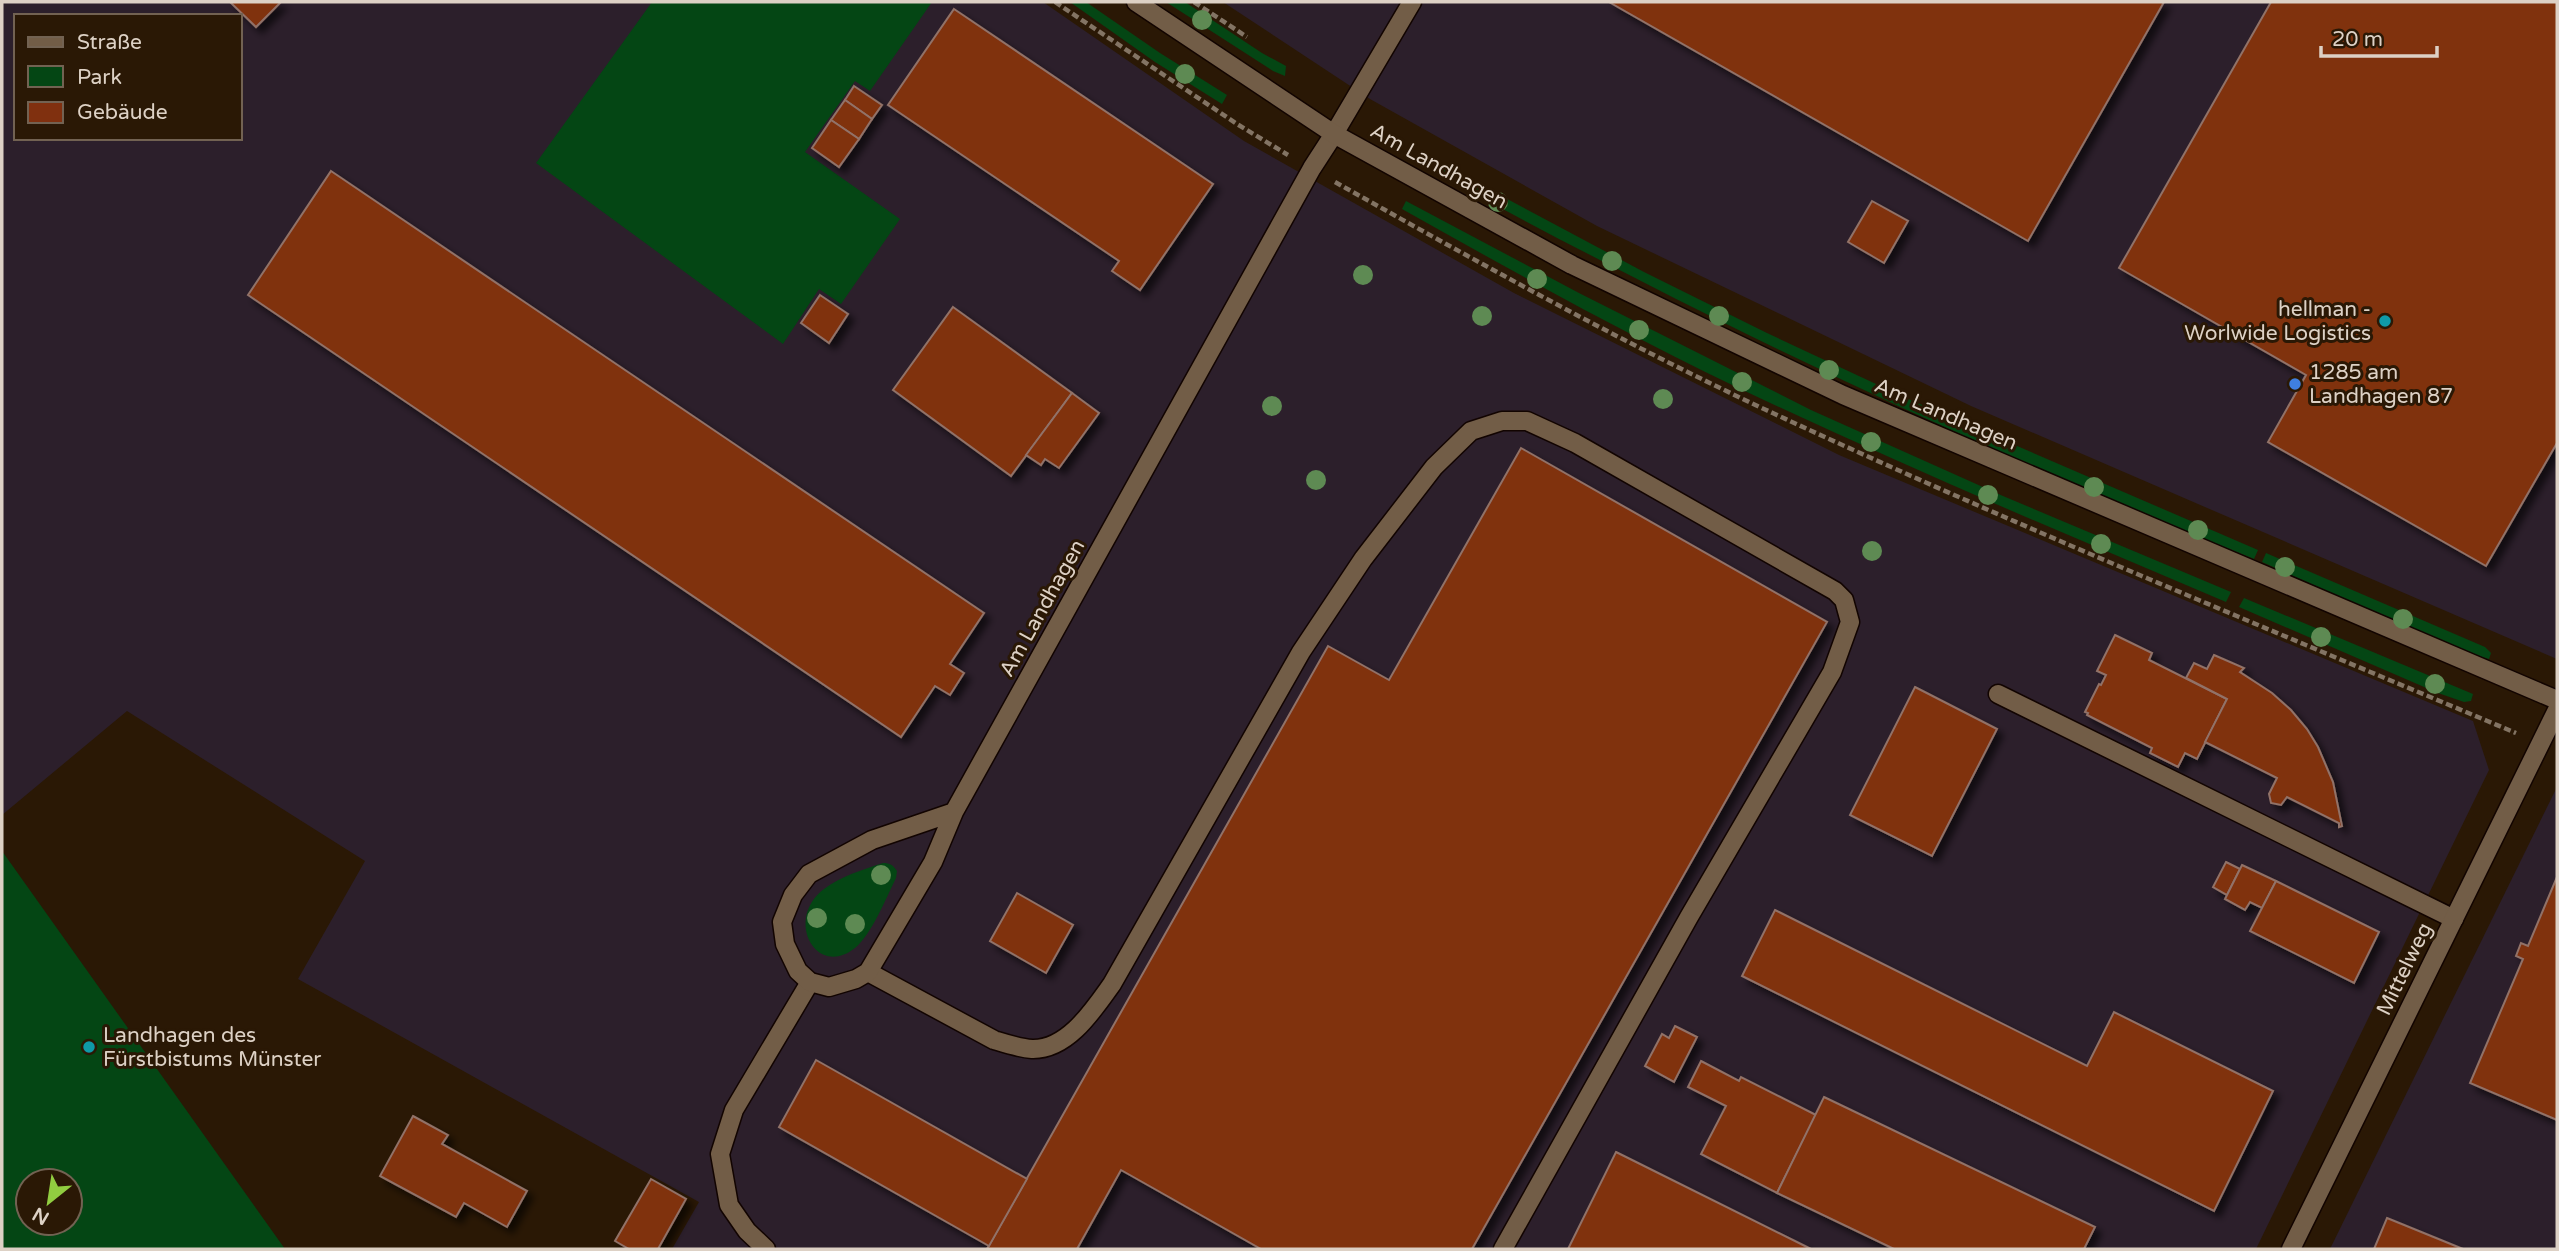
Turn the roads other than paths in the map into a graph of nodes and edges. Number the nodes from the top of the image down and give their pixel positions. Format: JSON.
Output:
{"nodes":[{"id":1,"x":1136,"y":2,"type":"edge"},
{"id":2,"x":1412,"y":2,"type":"edge"},
{"id":3,"x":1334,"y":134,"type":"junction"},
{"id":4,"x":1998,"y":694,"type":"dead end"},
{"id":5,"x":2557,"y":700,"type":"edge"},
{"id":6,"x":2557,"y":709,"type":"edge"},
{"id":7,"x":954,"y":812,"type":"junction"},
{"id":8,"x":2454,"y":919,"type":"junction"},
{"id":9,"x":868,"y":972,"type":"junction"},
{"id":10,"x":810,"y":982,"type":"junction"},
{"id":11,"x":766,"y":1249,"type":"edge"},
{"id":12,"x":1503,"y":1249,"type":"edge"},
{"id":13,"x":2291,"y":1249,"type":"edge"}],
"edges":[{"from":1,"to":3,"type":"street","name":"Am Landhagen"},
{"from":2,"to":3,"type":"street"},
{"from":3,"to":5,"type":"street","name":"Am Landhagen"},
{"from":3,"to":7,"type":"street","name":"Am Landhagen"},
{"from":4,"to":8,"type":"street"},
{"from":6,"to":8,"type":"street","name":"Mittelweg"},
{"from":7,"to":9,"type":"street","name":"Am Landhagen"},
{"from":7,"to":10,"type":"street"},
{"from":8,"to":13,"type":"street","name":"Mittelweg"},
{"from":9,"to":10,"type":"street"},
{"from":9,"to":12,"type":"street"},
{"from":10,"to":11,"type":"street"}]}
